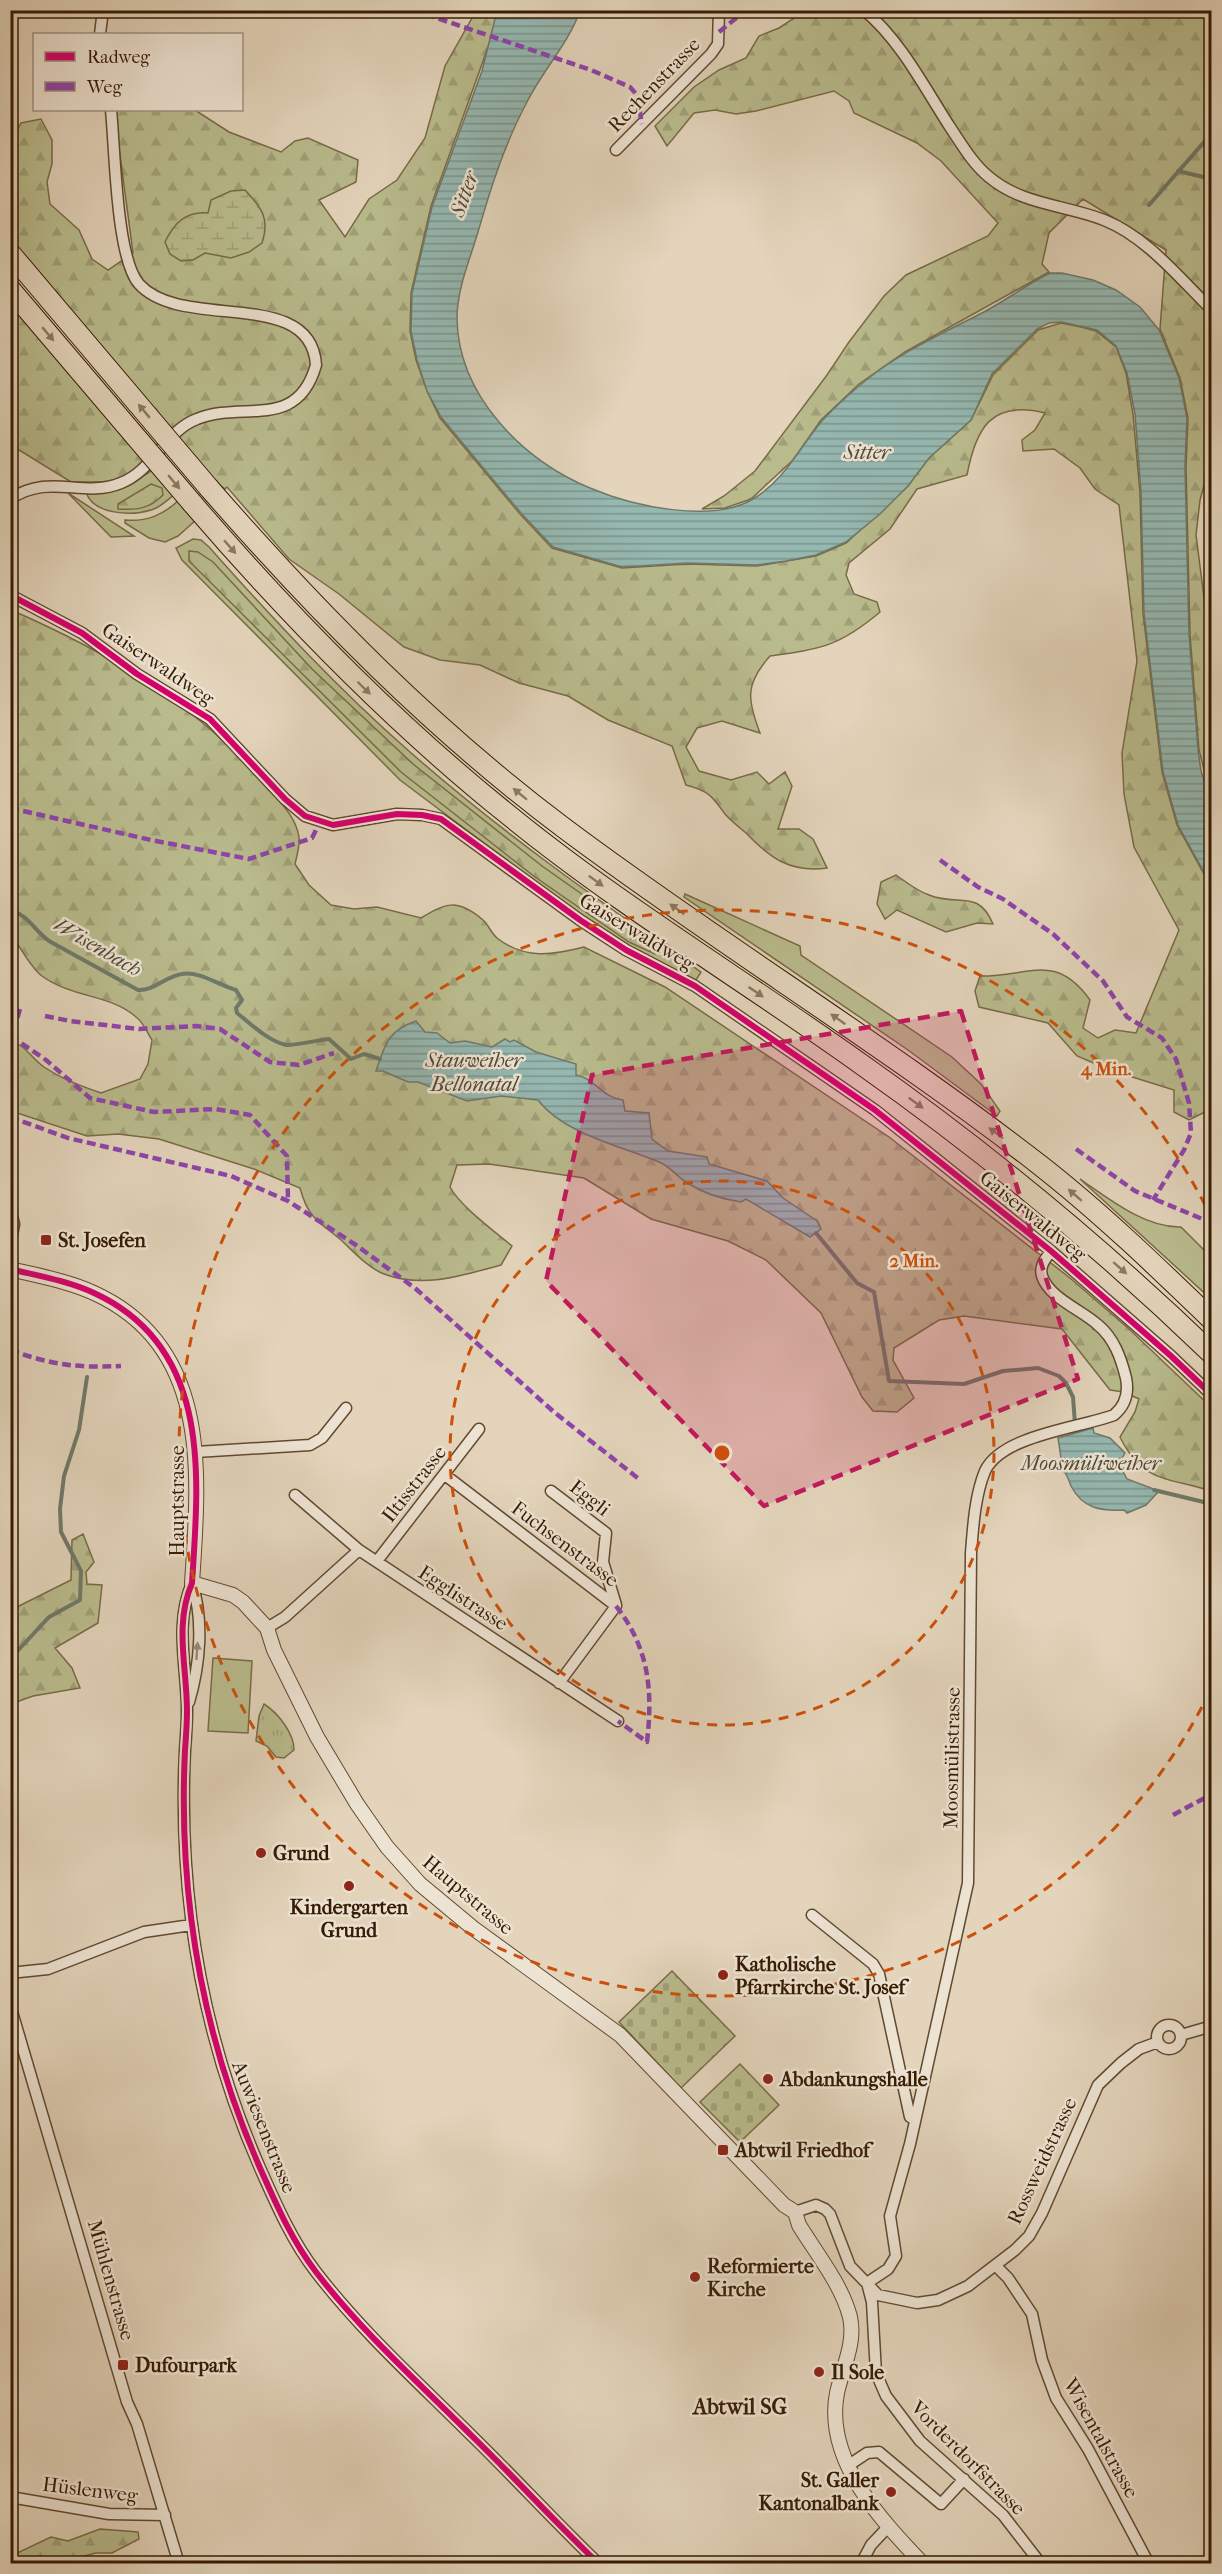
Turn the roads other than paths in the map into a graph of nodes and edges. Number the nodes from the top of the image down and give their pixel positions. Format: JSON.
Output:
{"nodes":[{"id":1,"x":103,"y":10,"type":"edge"},
{"id":2,"x":719,"y":10,"type":"edge"},
{"id":3,"x":864,"y":10,"type":"edge"},
{"id":4,"x":100,"y":33,"type":"edge"},
{"id":5,"x":111,"y":111,"type":"edge"},
{"id":6,"x":616,"y":150,"type":"dead end"},
{"id":7,"x":10,"y":253,"type":"edge"},
{"id":8,"x":10,"y":289,"type":"edge"},
{"id":9,"x":1212,"y":310,"type":"edge"},
{"id":10,"x":10,"y":499,"type":"edge"},
{"id":11,"x":10,"y":595,"type":"edge"},
{"id":12,"x":10,"y":1209,"type":"edge"},
{"id":13,"x":10,"y":1245,"type":"edge"},
{"id":14,"x":1051,"y":1251,"type":"junction"},
{"id":15,"x":10,"y":1269,"type":"edge"},
{"id":16,"x":1212,"y":1320,"type":"edge"},
{"id":17,"x":1212,"y":1354,"type":"edge"},
{"id":18,"x":1212,"y":1395,"type":"edge"},
{"id":19,"x":346,"y":1408,"type":"dead end"},
{"id":20,"x":479,"y":1429,"type":"dead end"},
{"id":21,"x":196,"y":1452,"type":"junction"},
{"id":22,"x":445,"y":1475,"type":"junction"},
{"id":23,"x":551,"y":1491,"type":"dead end"},
{"id":24,"x":295,"y":1495,"type":"dead end"},
{"id":25,"x":359,"y":1550,"type":"junction"},
{"id":26,"x":377,"y":1562,"type":"junction"},
{"id":27,"x":192,"y":1583,"type":"junction"},
{"id":28,"x":616,"y":1606,"type":"junction"},
{"id":29,"x":267,"y":1628,"type":"junction"},
{"id":30,"x":559,"y":1683,"type":"junction"},
{"id":31,"x":187,"y":1708,"type":"junction"},
{"id":32,"x":618,"y":1721,"type":"dead end"},
{"id":33,"x":812,"y":1915,"type":"dead end"},
{"id":34,"x":191,"y":1925,"type":"junction"},
{"id":35,"x":10,"y":1973,"type":"edge"},
{"id":36,"x":10,"y":2005,"type":"edge"},
{"id":37,"x":1212,"y":2026,"type":"edge"},
{"id":38,"x":1181,"y":2035,"type":"junction"},
{"id":39,"x":1158,"y":2042,"type":"junction"},
{"id":40,"x":915,"y":2119,"type":"junction"},
{"id":41,"x":795,"y":2212,"type":"junction"},
{"id":42,"x":996,"y":2266,"type":"junction"},
{"id":43,"x":867,"y":2283,"type":"junction"},
{"id":44,"x":849,"y":2465,"type":"junction"},
{"id":45,"x":964,"y":2479,"type":"junction"},
{"id":46,"x":10,"y":2498,"type":"edge"},
{"id":47,"x":165,"y":2515,"type":"junction"},
{"id":48,"x":888,"y":2527,"type":"junction"},
{"id":49,"x":863,"y":2560,"type":"dead end"},
{"id":50,"x":179,"y":2564,"type":"edge"},
{"id":51,"x":599,"y":2564,"type":"edge"},
{"id":52,"x":923,"y":2564,"type":"edge"},
{"id":53,"x":1041,"y":2564,"type":"edge"},
{"id":54,"x":1149,"y":2564,"type":"edge"}],
"edges":[{"from":1,"to":4,"type":"street"},
{"from":2,"to":6,"type":"street","name":"Rechenstrasse"},
{"from":3,"to":9,"type":"street"},
{"from":5,"to":10,"type":"street"},
{"from":16,"to":7,"type":"highway","one_way":true,"bridge":true},
{"from":8,"to":17,"type":"highway","one_way":true,"bridge":true},
{"from":11,"to":14,"type":"street","name":"Gaiserwaldweg"},
{"from":12,"to":13,"type":"street"},
{"from":14,"to":18,"type":"street","name":"Gaiserwaldweg"},
{"from":14,"to":40,"type":"street","name":"Moosmülistrasse"},
{"from":15,"to":21,"type":"street","name":"Hauptstrasse"},
{"from":19,"to":21,"type":"street"},
{"from":20,"to":22,"type":"street","name":"Iltisstrasse"},
{"from":21,"to":27,"type":"street","name":"Hauptstrasse"},
{"from":22,"to":26,"type":"street","name":"Iltisstrasse"},
{"from":22,"to":28,"type":"street","name":"Fuchsenstrasse"},
{"from":23,"to":28,"type":"street","name":"Eggli"},
{"from":24,"to":25,"type":"street","name":"Egglistrasse"},
{"from":25,"to":26,"type":"street","name":"Egglistrasse"},
{"from":25,"to":29,"type":"street"},
{"from":26,"to":30,"type":"street","name":"Egglistrasse"},
{"from":27,"to":29,"type":"street","name":"Hauptstrasse"},
{"from":27,"to":31,"type":"street","name":"Auwiesenstrasse"},
{"from":31,"to":27,"type":"street","name":"Auwiesenstrasse","one_way":true},
{"from":28,"to":30,"type":"street","name":"Fuchsenstrasse"},
{"from":29,"to":41,"type":"street","name":"Hauptstrasse"},
{"from":30,"to":32,"type":"street","name":"Egglistrasse"},
{"from":31,"to":34,"type":"street","name":"Auwiesenstrasse"},
{"from":33,"to":40,"type":"street"},
{"from":34,"to":35,"type":"street"},
{"from":34,"to":51,"type":"street","name":"Auwiesenstrasse"},
{"from":36,"to":47,"type":"street","name":"Mühlenstrasse"},
{"from":37,"to":38,"type":"street"},
{"from":38,"to":39,"type":"street"},
{"from":38,"to":39,"type":"street"},
{"from":39,"to":42,"type":"street","name":"Rossweidstrasse"},
{"from":40,"to":43,"type":"street","name":"Moosmülistrasse"},
{"from":41,"to":43,"type":"street","name":"Rossweidstrasse"},
{"from":41,"to":44,"type":"street","name":"Hauptstrasse"},
{"from":42,"to":43,"type":"street","name":"Rossweidstrasse"},
{"from":42,"to":54,"type":"street","name":"Wisentalstrasse"},
{"from":43,"to":45,"type":"street","name":"Vorderdorfstrasse"},
{"from":44,"to":45,"type":"street"},
{"from":44,"to":48,"type":"street","name":"Hauptstrasse"},
{"from":45,"to":53,"type":"street","name":"Vorderdorfstrasse"},
{"from":46,"to":47,"type":"street","name":"Hüslenweg"},
{"from":47,"to":50,"type":"street","name":"Mühlenstrasse"},
{"from":48,"to":49,"type":"street"},
{"from":48,"to":52,"type":"street","name":"Hauptstrasse"}]}
